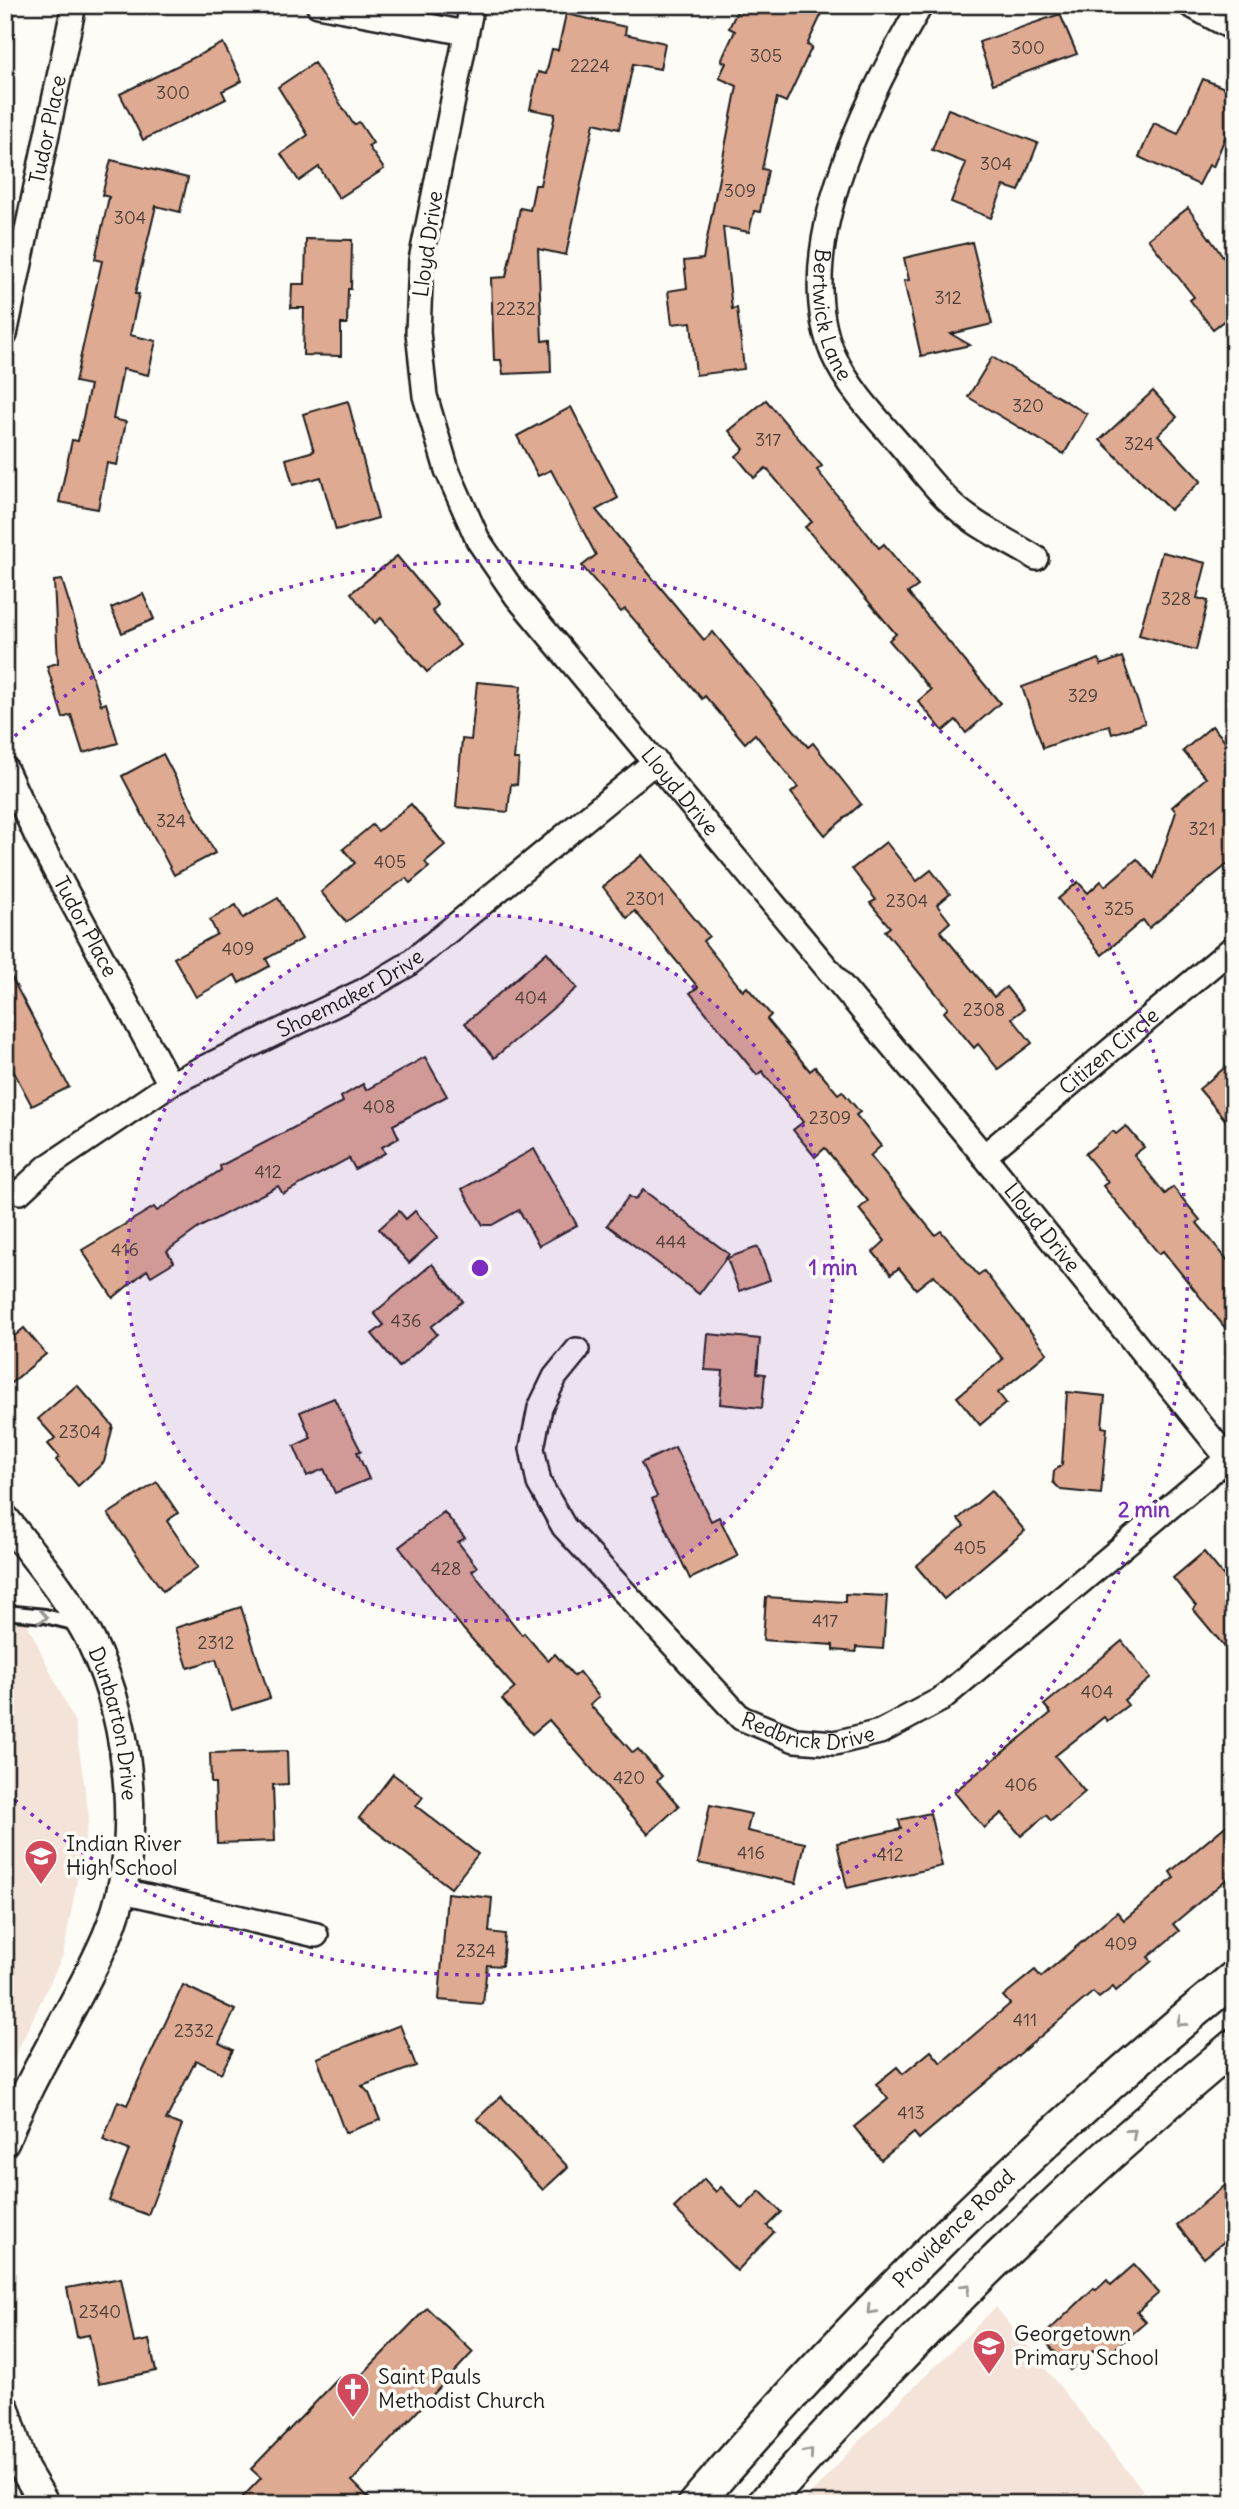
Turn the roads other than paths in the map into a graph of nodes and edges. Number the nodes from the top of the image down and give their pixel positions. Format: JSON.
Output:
{"nodes":[{"id":1,"x":74,"y":5,"type":"edge"},
{"id":2,"x":318,"y":5,"type":"edge"},
{"id":3,"x":472,"y":5,"type":"edge"},
{"id":4,"x":921,"y":5,"type":"edge"},
{"id":5,"x":1190,"y":5,"type":"edge"},
{"id":6,"x":1234,"y":29,"type":"edge"},
{"id":7,"x":466,"y":33,"type":"junction"},
{"id":8,"x":5,"y":335,"type":"edge"},
{"id":9,"x":1036,"y":558,"type":"dead end"},
{"id":10,"x":656,"y":761,"type":"junction"},
{"id":11,"x":5,"y":768,"type":"edge"},
{"id":12,"x":1234,"y":947,"type":"edge"},
{"id":13,"x":170,"y":1084,"type":"junction"},
{"id":14,"x":984,"y":1156,"type":"junction"},
{"id":15,"x":20,"y":1192,"type":"dead end"},
{"id":16,"x":577,"y":1350,"type":"dead end"},
{"id":17,"x":1232,"y":1459,"type":"edge"},
{"id":18,"x":5,"y":1519,"type":"edge"},
{"id":19,"x":5,"y":1612,"type":"edge"},
{"id":20,"x":81,"y":1625,"type":"junction"},
{"id":21,"x":123,"y":1891,"type":"junction"},
{"id":22,"x":316,"y":1935,"type":"dead end"},
{"id":23,"x":1234,"y":1978,"type":"edge"},
{"id":24,"x":1234,"y":2046,"type":"edge"},
{"id":25,"x":5,"y":2141,"type":"edge"},
{"id":26,"x":5,"y":2409,"type":"edge"},
{"id":27,"x":46,"y":2504,"type":"edge"},
{"id":28,"x":695,"y":2504,"type":"edge"},
{"id":29,"x":764,"y":2504,"type":"edge"}],
"edges":[{"from":1,"to":8,"type":"street","name":"Tudor Place"},
{"from":2,"to":7,"type":"street"},
{"from":3,"to":7,"type":"street","name":"Lloyd Drive"},
{"from":4,"to":9,"type":"street","name":"Bertwick Lane"},
{"from":5,"to":6,"type":"street"},
{"from":7,"to":10,"type":"street","name":"Lloyd Drive"},
{"from":10,"to":13,"type":"street","name":"Shoemaker Drive"},
{"from":10,"to":14,"type":"street","name":"Lloyd Drive"},
{"from":11,"to":13,"type":"street","name":"Tudor Place"},
{"from":12,"to":14,"type":"street","name":"Citizen Circle"},
{"from":13,"to":15,"type":"street","name":"Shoemaker Drive"},
{"from":14,"to":17,"type":"street","name":"Lloyd Drive"},
{"from":16,"to":17,"type":"street","name":"Redbrick Drive"},
{"from":18,"to":20,"type":"street","name":"Dunbarton Drive"},
{"from":19,"to":20,"type":"lane","one_way":true},
{"from":20,"to":21,"type":"street","name":"Dunbarton Drive"},
{"from":21,"to":22,"type":"street"},
{"from":21,"to":25,"type":"street","name":"Dunbarton Drive"},
{"from":23,"to":28,"type":"main road","name":"Providence Road","one_way":true},
{"from":29,"to":24,"type":"main road","one_way":true},
{"from":26,"to":27,"type":"street"}]}
